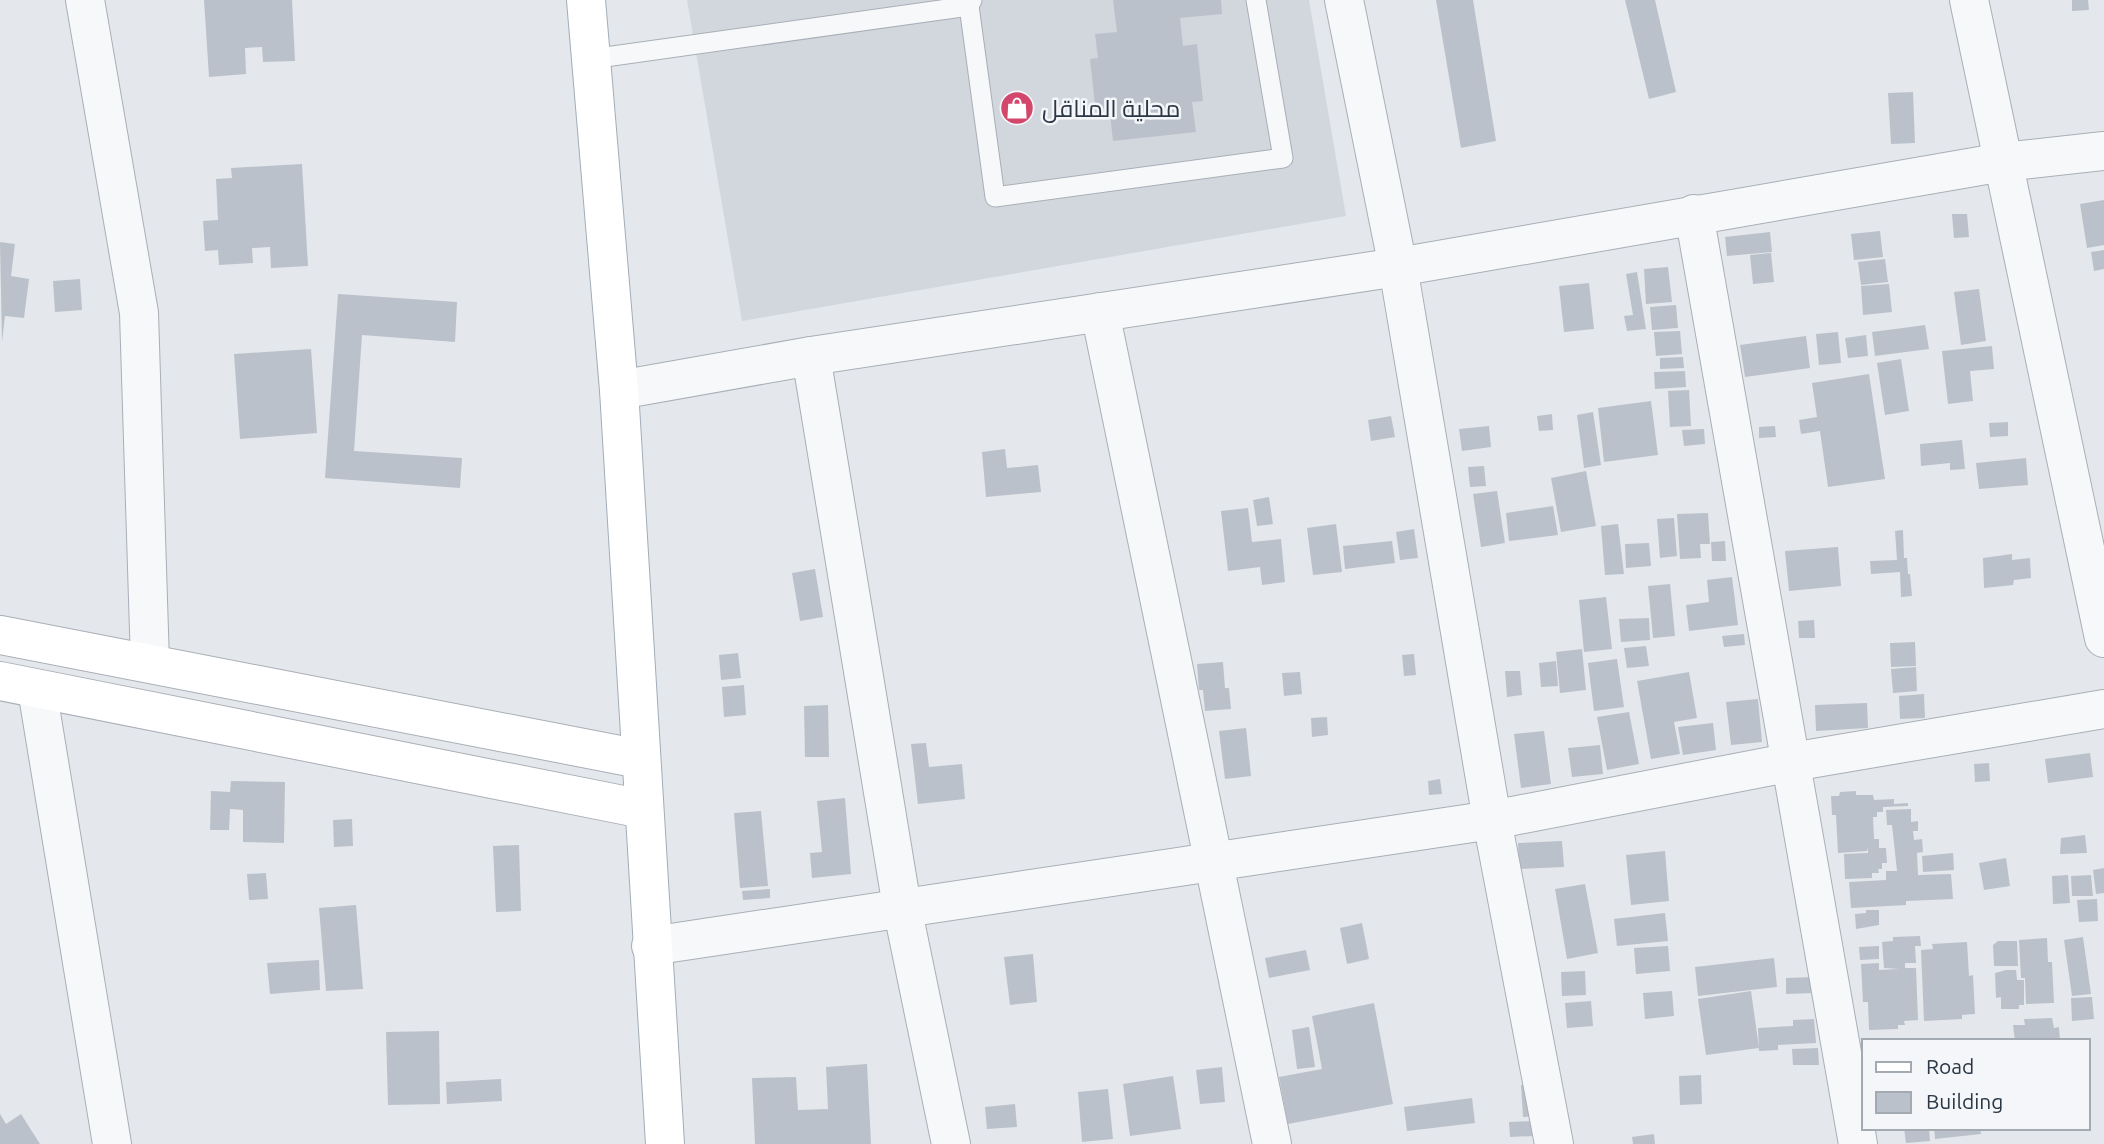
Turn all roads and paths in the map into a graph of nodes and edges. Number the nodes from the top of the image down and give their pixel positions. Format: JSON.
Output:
{"nodes":[{"id":1,"x":85,"y":0,"type":"edge"},
{"id":2,"x":586,"y":0,"type":"edge"},
{"id":3,"x":1256,"y":0,"type":"edge"},
{"id":4,"x":1344,"y":0,"type":"edge"},
{"id":5,"x":1969,"y":0,"type":"edge"},
{"id":6,"x":970,"y":3,"type":"edge"},
{"id":7,"x":591,"y":59,"type":"junction"},
{"id":8,"x":2104,"y":151,"type":"edge"},
{"id":9,"x":2003,"y":162,"type":"junction"},
{"id":10,"x":1694,"y":214,"type":"junction"},
{"id":11,"x":1398,"y":267,"type":"junction"},
{"id":12,"x":1100,"y":312,"type":"junction"},
{"id":13,"x":811,"y":356,"type":"junction"},
{"id":14,"x":619,"y":390,"type":"junction"},
{"id":15,"x":2093,"y":535,"type":"edge"},
{"id":16,"x":0,"y":635,"type":"edge"},
{"id":17,"x":2104,"y":638,"type":"edge"},
{"id":18,"x":150,"y":663,"type":"junction"},
{"id":19,"x":0,"y":681,"type":"edge"},
{"id":20,"x":37,"y":689,"type":"junction"},
{"id":21,"x":2104,"y":709,"type":"edge"},
{"id":22,"x":640,"y":759,"type":"junction"},
{"id":23,"x":1792,"y":762,"type":"junction"},
{"id":24,"x":643,"y":809,"type":"junction"},
{"id":25,"x":1492,"y":820,"type":"junction"},
{"id":26,"x":1213,"y":862,"type":"junction"},
{"id":27,"x":902,"y":907,"type":"junction"},
{"id":28,"x":651,"y":946,"type":"junction"},
{"id":29,"x":112,"y":1144,"type":"edge"},
{"id":30,"x":665,"y":1144,"type":"edge"},
{"id":31,"x":951,"y":1144,"type":"edge"},
{"id":32,"x":1272,"y":1144,"type":"edge"},
{"id":33,"x":1554,"y":1144,"type":"edge"},
{"id":34,"x":1858,"y":1144,"type":"edge"}],
"edges":[{"from":1,"to":18,"type":"street"},
{"from":2,"to":7,"type":"street"},
{"from":3,"to":6,"type":"lane"},
{"from":4,"to":11,"type":"street"},
{"from":5,"to":9,"type":"street"},
{"from":6,"to":7,"type":"lane"},
{"from":7,"to":14,"type":"street"},
{"from":8,"to":9,"type":"street"},
{"from":9,"to":10,"type":"street"},
{"from":9,"to":15,"type":"street"},
{"from":10,"to":11,"type":"street"},
{"from":10,"to":23,"type":"street"},
{"from":11,"to":12,"type":"street"},
{"from":11,"to":25,"type":"street"},
{"from":12,"to":13,"type":"street"},
{"from":12,"to":26,"type":"street"},
{"from":13,"to":14,"type":"street"},
{"from":13,"to":27,"type":"street"},
{"from":14,"to":22,"type":"street"},
{"from":15,"to":17,"type":"street"},
{"from":16,"to":18,"type":"street"},
{"from":18,"to":22,"type":"street"},
{"from":19,"to":20,"type":"street"},
{"from":20,"to":24,"type":"street"},
{"from":20,"to":29,"type":"street"},
{"from":21,"to":23,"type":"street"},
{"from":22,"to":24,"type":"street"},
{"from":23,"to":25,"type":"street"},
{"from":23,"to":34,"type":"street"},
{"from":24,"to":28,"type":"street"},
{"from":25,"to":26,"type":"street"},
{"from":25,"to":33,"type":"street"},
{"from":26,"to":27,"type":"street"},
{"from":26,"to":32,"type":"street"},
{"from":27,"to":28,"type":"street"},
{"from":27,"to":31,"type":"street"},
{"from":28,"to":30,"type":"street"}]}
